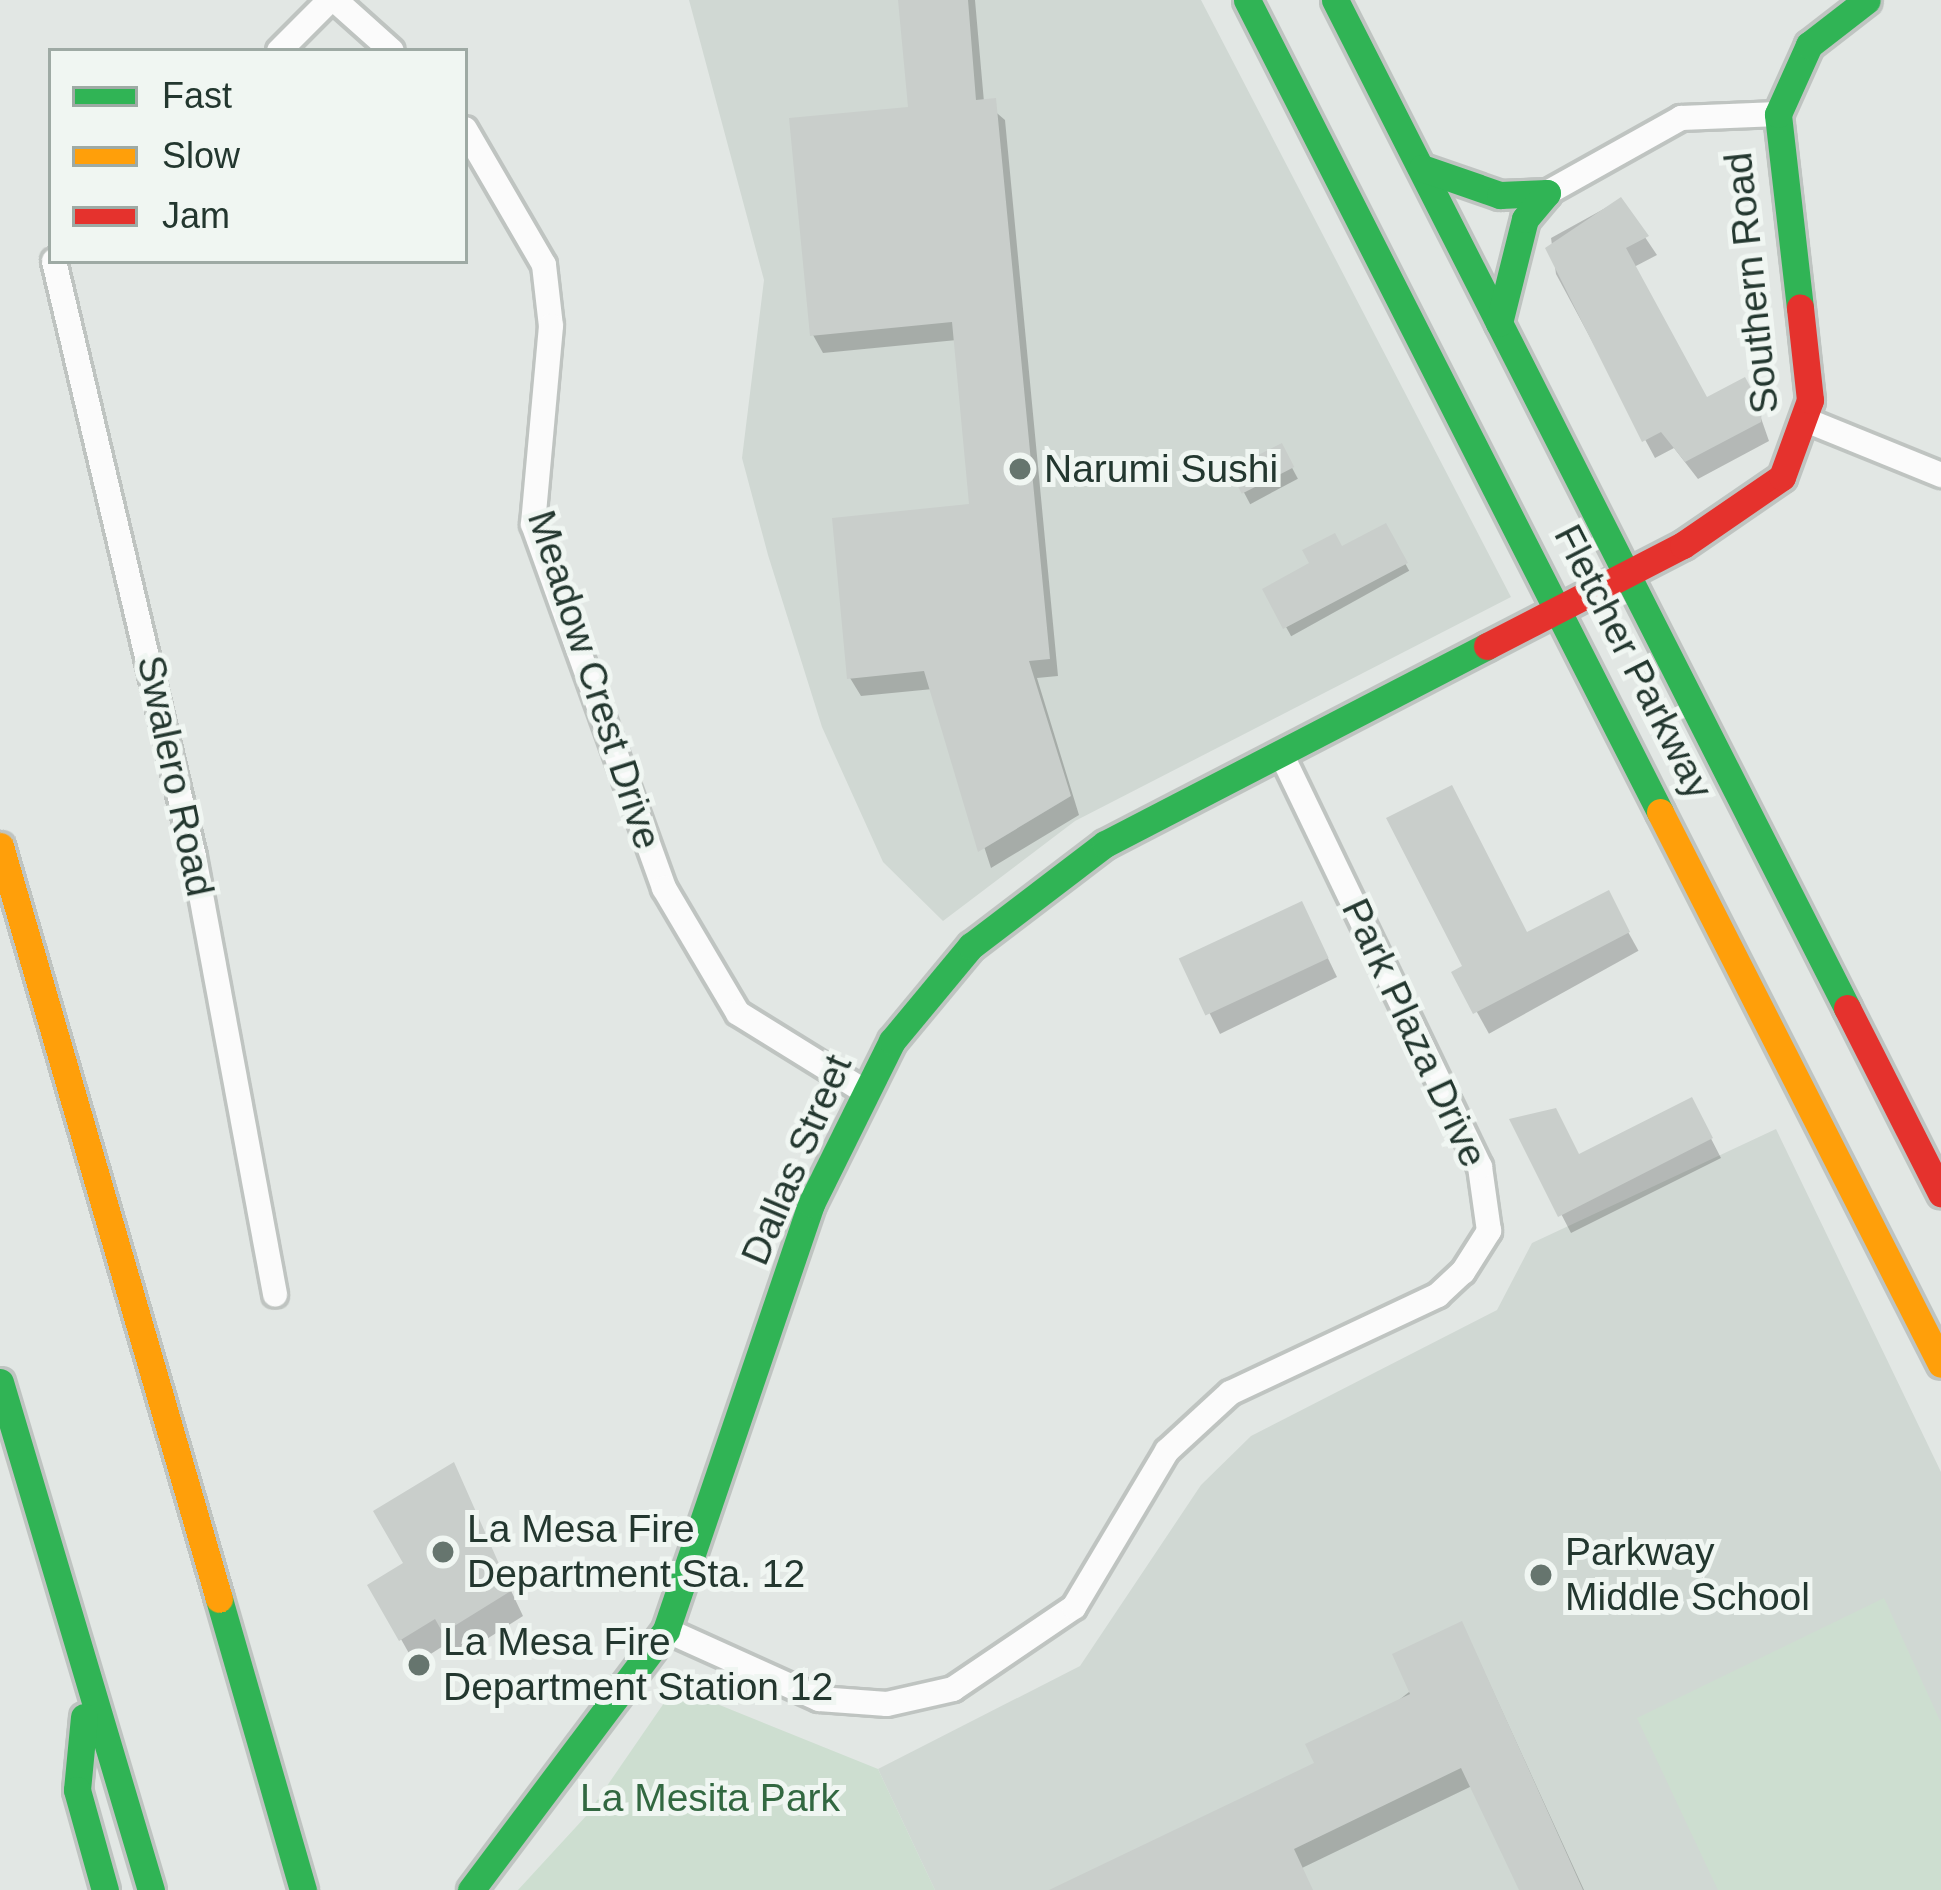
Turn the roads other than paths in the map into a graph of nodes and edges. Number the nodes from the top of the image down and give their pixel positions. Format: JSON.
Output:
{"nodes":[{"id":1,"x":333,"y":0,"type":"edge"},
{"id":2,"x":1246,"y":0,"type":"edge"},
{"id":3,"x":1335,"y":0,"type":"edge"},
{"id":4,"x":1868,"y":0,"type":"edge"},
{"id":5,"x":282,"y":48,"type":"edge"},
{"id":6,"x":389,"y":48,"type":"edge"},
{"id":7,"x":1778,"y":114,"type":"junction"},
{"id":8,"x":468,"y":134,"type":"edge"},
{"id":9,"x":1422,"y":168,"type":"junction"},
{"id":10,"x":1547,"y":193,"type":"junction"},
{"id":11,"x":55,"y":264,"type":"edge"},
{"id":12,"x":1499,"y":322,"type":"junction"},
{"id":13,"x":1808,"y":421,"type":"junction"},
{"id":14,"x":1941,"y":475,"type":"edge"},
{"id":15,"x":1625,"y":576,"type":"junction"},
{"id":16,"x":1563,"y":608,"type":"junction"},
{"id":17,"x":1280,"y":754,"type":"junction"},
{"id":18,"x":0,"y":846,"type":"edge"},
{"id":19,"x":864,"y":1091,"type":"junction"},
{"id":20,"x":1941,"y":1193,"type":"edge"},
{"id":21,"x":275,"y":1295,"type":"dead end"},
{"id":22,"x":1941,"y":1364,"type":"edge"},
{"id":23,"x":0,"y":1382,"type":"edge"},
{"id":24,"x":666,"y":1630,"type":"junction"},
{"id":25,"x":86,"y":1696,"type":"junction"},
{"id":26,"x":105,"y":1890,"type":"edge"},
{"id":27,"x":151,"y":1890,"type":"edge"},
{"id":28,"x":303,"y":1890,"type":"edge"},
{"id":29,"x":471,"y":1890,"type":"edge"}],
"edges":[{"from":1,"to":5,"type":"street"},
{"from":1,"to":6,"type":"street"},
{"from":2,"to":16,"type":"main road","name":"Fletcher Parkway"},
{"from":3,"to":9,"type":"main road","name":"Fletcher Parkway"},
{"from":4,"to":7,"type":"main road","name":"Southern Road"},
{"from":7,"to":10,"type":"street"},
{"from":7,"to":13,"type":"main road","name":"Southern Road"},
{"from":8,"to":19,"type":"street","name":"Meadow Crest Drive"},
{"from":9,"to":10,"type":"main road"},
{"from":9,"to":12,"type":"main road","name":"Fletcher Parkway"},
{"from":10,"to":12,"type":"main road"},
{"from":11,"to":21,"type":"street","name":"Swalero Road"},
{"from":12,"to":15,"type":"main road","name":"Fletcher Parkway"},
{"from":13,"to":14,"type":"street"},
{"from":13,"to":15,"type":"main road","name":"Southern Road"},
{"from":15,"to":16,"type":"main road","name":"Southern Road"},
{"from":15,"to":20,"type":"main road","name":"Fletcher Parkway"},
{"from":16,"to":17,"type":"main road","name":"Dallas Street"},
{"from":16,"to":22,"type":"main road","name":"Fletcher Parkway"},
{"from":17,"to":19,"type":"main road","name":"Dallas Street"},
{"from":17,"to":24,"type":"street","name":"Park Plaza Drive"},
{"from":18,"to":28,"type":"main road"},
{"from":19,"to":24,"type":"main road","name":"Dallas Street"},
{"from":23,"to":25,"type":"main road"},
{"from":24,"to":29,"type":"main road","name":"Dallas Street"},
{"from":25,"to":26,"type":"main road"},
{"from":25,"to":27,"type":"main road"}]}
